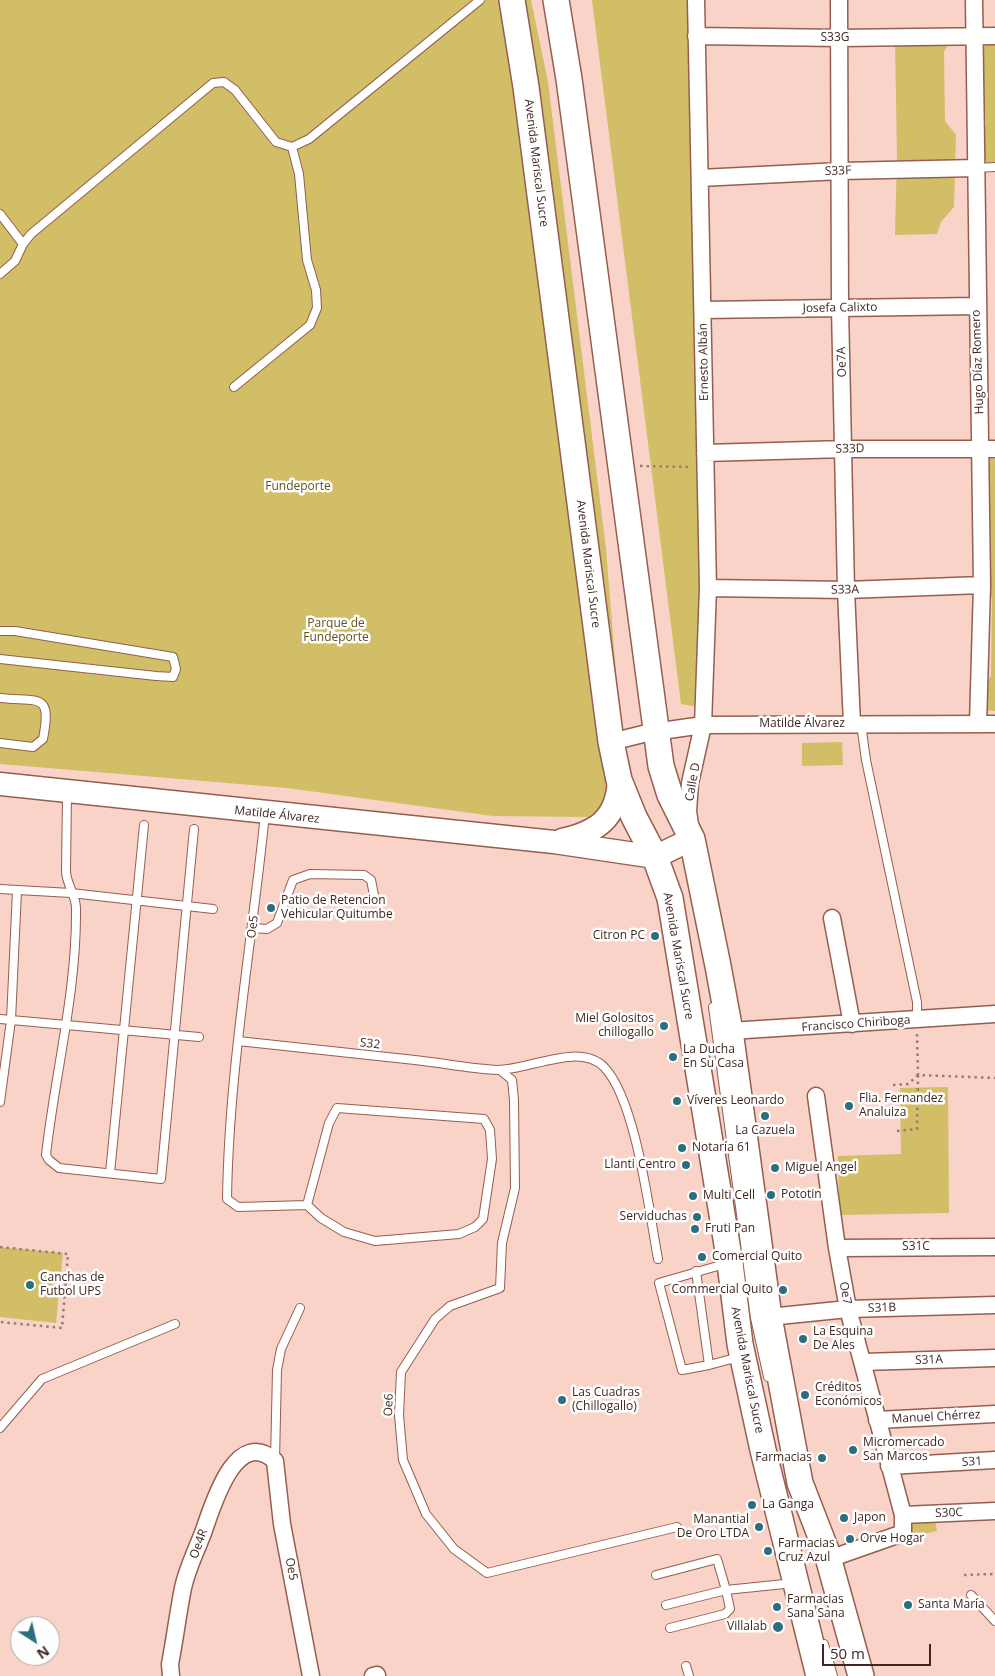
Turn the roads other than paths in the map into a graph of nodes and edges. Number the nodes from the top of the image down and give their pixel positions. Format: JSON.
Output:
{"nodes":[{"id":1,"x":480,"y":0,"type":"edge"},
{"id":2,"x":512,"y":0,"type":"edge"},
{"id":3,"x":556,"y":0,"type":"edge"},
{"id":4,"x":696,"y":0,"type":"edge"},
{"id":5,"x":839,"y":0,"type":"edge"},
{"id":6,"x":974,"y":0,"type":"edge"},
{"id":7,"x":696,"y":36,"type":"junction"},
{"id":8,"x":974,"y":36,"type":"junction"},
{"id":9,"x":995,"y":36,"type":"edge"},
{"id":10,"x":840,"y":38,"type":"junction"},
{"id":11,"x":292,"y":147,"type":"junction"},
{"id":12,"x":995,"y":167,"type":"edge"},
{"id":13,"x":976,"y":168,"type":"junction"},
{"id":14,"x":842,"y":171,"type":"junction"},
{"id":15,"x":700,"y":178,"type":"junction"},
{"id":16,"x":0,"y":214,"type":"edge"},
{"id":17,"x":22,"y":244,"type":"junction"},
{"id":18,"x":0,"y":274,"type":"edge"},
{"id":19,"x":977,"y":306,"type":"junction"},
{"id":20,"x":840,"y":307,"type":"junction"},
{"id":21,"x":703,"y":310,"type":"junction"},
{"id":22,"x":234,"y":387,"type":"dead end"},
{"id":23,"x":845,"y":449,"type":"junction"},
{"id":24,"x":988,"y":449,"type":"edge"},
{"id":25,"x":706,"y":460,"type":"junction"},
{"id":26,"x":982,"y":585,"type":"junction"},
{"id":27,"x":708,"y":588,"type":"junction"},
{"id":28,"x":846,"y":590,"type":"junction"},
{"id":29,"x":601,"y":592,"type":"dead end"},
{"id":30,"x":0,"y":631,"type":"edge"},
{"id":31,"x":0,"y":659,"type":"edge"},
{"id":32,"x":0,"y":698,"type":"edge"},
{"id":33,"x":703,"y":724,"type":"junction"},
{"id":34,"x":857,"y":724,"type":"junction"},
{"id":35,"x":978,"y":724,"type":"junction"},
{"id":36,"x":995,"y":724,"type":"edge"},
{"id":37,"x":649,"y":733,"type":"junction"},
{"id":38,"x":615,"y":741,"type":"junction"},
{"id":39,"x":0,"y":743,"type":"edge"},
{"id":40,"x":622,"y":773,"type":"junction"},
{"id":41,"x":0,"y":784,"type":"edge"},
{"id":42,"x":67,"y":792,"type":"junction"},
{"id":43,"x":266,"y":814,"type":"junction"},
{"id":44,"x":144,"y":825,"type":"dead end"},
{"id":45,"x":194,"y":829,"type":"dead end"},
{"id":46,"x":554,"y":842,"type":"junction"},
{"id":47,"x":673,"y":848,"type":"junction"},
{"id":48,"x":691,"y":880,"type":"dead end"},
{"id":49,"x":0,"y":889,"type":"edge"},
{"id":50,"x":17,"y":891,"type":"junction"},
{"id":51,"x":71,"y":894,"type":"junction"},
{"id":52,"x":374,"y":894,"type":"dead end"},
{"id":53,"x":138,"y":901,"type":"junction"},
{"id":54,"x":187,"y":907,"type":"junction"},
{"id":55,"x":213,"y":909,"type":"dead end"},
{"id":56,"x":832,"y":918,"type":"dead end"},
{"id":57,"x":253,"y":928,"type":"junction"},
{"id":58,"x":707,"y":956,"type":"dead end"},
{"id":59,"x":712,"y":995,"type":"dead end"},
{"id":60,"x":697,"y":1008,"type":"dead end"},
{"id":61,"x":995,"y":1014,"type":"edge"},
{"id":62,"x":0,"y":1019,"type":"edge"},
{"id":63,"x":11,"y":1020,"type":"junction"},
{"id":64,"x":917,"y":1020,"type":"junction"},
{"id":65,"x":852,"y":1024,"type":"junction"},
{"id":66,"x":67,"y":1026,"type":"junction"},
{"id":67,"x":124,"y":1031,"type":"junction"},
{"id":68,"x":723,"y":1032,"type":"junction"},
{"id":69,"x":174,"y":1035,"type":"junction"},
{"id":70,"x":199,"y":1037,"type":"dead end"},
{"id":71,"x":238,"y":1040,"type":"junction"},
{"id":72,"x":500,"y":1070,"type":"junction"},
{"id":73,"x":816,"y":1096,"type":"dead end"},
{"id":74,"x":0,"y":1102,"type":"edge"},
{"id":75,"x":110,"y":1173,"type":"junction"},
{"id":76,"x":307,"y":1205,"type":"junction"},
{"id":77,"x":995,"y":1247,"type":"edge"},
{"id":78,"x":837,"y":1248,"type":"junction"},
{"id":79,"x":658,"y":1259,"type":"dead end"},
{"id":80,"x":730,"y":1263,"type":"junction"},
{"id":81,"x":696,"y":1271,"type":"junction"},
{"id":82,"x":995,"y":1305,"type":"edge"},
{"id":83,"x":300,"y":1308,"type":"dead end"},
{"id":84,"x":848,"y":1309,"type":"junction"},
{"id":85,"x":768,"y":1317,"type":"junction"},
{"id":86,"x":175,"y":1324,"type":"dead end"},
{"id":87,"x":745,"y":1344,"type":"junction"},
{"id":88,"x":995,"y":1358,"type":"edge"},
{"id":89,"x":863,"y":1362,"type":"junction"},
{"id":90,"x":709,"y":1365,"type":"junction"},
{"id":91,"x":769,"y":1383,"type":"dead end"},
{"id":92,"x":995,"y":1414,"type":"edge"},
{"id":93,"x":877,"y":1420,"type":"junction"},
{"id":94,"x":0,"y":1428,"type":"edge"},
{"id":95,"x":787,"y":1456,"type":"dead end"},
{"id":96,"x":995,"y":1460,"type":"edge"},
{"id":97,"x":275,"y":1461,"type":"junction"},
{"id":98,"x":889,"y":1466,"type":"junction"},
{"id":99,"x":801,"y":1486,"type":"junction"},
{"id":100,"x":995,"y":1511,"type":"edge"},
{"id":101,"x":903,"y":1515,"type":"junction"},
{"id":102,"x":676,"y":1527,"type":"dead end"},
{"id":103,"x":829,"y":1559,"type":"junction"},
{"id":104,"x":656,"y":1575,"type":"dead end"},
{"id":105,"x":799,"y":1579,"type":"junction"},
{"id":106,"x":726,"y":1590,"type":"junction"},
{"id":107,"x":971,"y":1595,"type":"dead end"},
{"id":108,"x":666,"y":1605,"type":"dead end"},
{"id":109,"x":995,"y":1621,"type":"edge"},
{"id":110,"x":670,"y":1628,"type":"dead end"},
{"id":111,"x":822,"y":1639,"type":"dead end"},
{"id":112,"x":686,"y":1666,"type":"dead end"},
{"id":113,"x":171,"y":1676,"type":"edge"},
{"id":114,"x":310,"y":1676,"type":"edge"},
{"id":115,"x":689,"y":1676,"type":"edge"},
{"id":116,"x":819,"y":1676,"type":"edge"},
{"id":117,"x":824,"y":1676,"type":"edge"},
{"id":118,"x":833,"y":1676,"type":"edge"},
{"id":119,"x":850,"y":1676,"type":"edge"},
{"id":120,"x":861,"y":1676,"type":"edge"}],
"edges":[{"from":1,"to":11,"type":"lane"},
{"from":2,"to":38,"type":"main road","name":"Avenida Mariscal Sucre"},
{"from":3,"to":37,"type":"main road","name":"Avenida Mariscal Sucre"},
{"from":4,"to":7,"type":"street","name":"Ernesto Albán"},
{"from":5,"to":10,"type":"street","name":"Oe7A"},
{"from":6,"to":8,"type":"street","name":"Hugo Díaz Romero"},
{"from":7,"to":10,"type":"street","name":"S33G"},
{"from":7,"to":15,"type":"street","name":"Ernesto Albán"},
{"from":8,"to":9,"type":"street","name":"S33G"},
{"from":8,"to":10,"type":"street","name":"S33G"},
{"from":8,"to":13,"type":"street","name":"Hugo Díaz Romero"},
{"from":10,"to":14,"type":"street","name":"Oe7A"},
{"from":11,"to":17,"type":"lane"},
{"from":11,"to":22,"type":"lane"},
{"from":12,"to":13,"type":"lane"},
{"from":13,"to":14,"type":"street","name":"S33F"},
{"from":13,"to":19,"type":"street","name":"Hugo Díaz Romero"},
{"from":14,"to":15,"type":"street","name":"S33F"},
{"from":14,"to":20,"type":"street","name":"Oe7A"},
{"from":15,"to":21,"type":"street","name":"Ernesto Albán"},
{"from":16,"to":17,"type":"lane"},
{"from":17,"to":18,"type":"lane"},
{"from":19,"to":20,"type":"street","name":"Josefa Calixto"},
{"from":19,"to":24,"type":"street","name":"Hugo Díaz Romero"},
{"from":20,"to":21,"type":"street","name":"Josefa Calixto"},
{"from":20,"to":23,"type":"street","name":"Oe7A"},
{"from":21,"to":25,"type":"street","name":"Ernesto Albán"},
{"from":23,"to":24,"type":"street","name":"S33D"},
{"from":23,"to":25,"type":"street","name":"S33D"},
{"from":23,"to":28,"type":"street","name":"Oe7A"},
{"from":24,"to":26,"type":"street","name":"Hugo Díaz Romero"},
{"from":25,"to":27,"type":"street","name":"Ernesto Albán"},
{"from":26,"to":28,"type":"street","name":"S33A"},
{"from":26,"to":35,"type":"street","name":"Hugo Díaz Romero"},
{"from":27,"to":28,"type":"street","name":"S33A"},
{"from":27,"to":33,"type":"street","name":"Ernesto Albán"},
{"from":28,"to":34,"type":"street","name":"Oe7A"},
{"from":29,"to":38,"type":"lane"},
{"from":30,"to":31,"type":"lane"},
{"from":32,"to":39,"type":"lane"},
{"from":33,"to":34,"type":"street","name":"Matilde Álvarez"},
{"from":33,"to":37,"type":"street","name":"Matilde Álvarez"},
{"from":33,"to":47,"type":"street","name":"Calle D"},
{"from":34,"to":35,"type":"street","name":"Matilde Álvarez"},
{"from":34,"to":64,"type":"lane"},
{"from":35,"to":36,"type":"street","name":"Matilde Álvarez"},
{"from":37,"to":38,"type":"street","name":"Matilde Álvarez"},
{"from":37,"to":47,"type":"main road","name":"Avenida Mariscal Sucre"},
{"from":38,"to":40,"type":"main road","name":"Avenida Mariscal Sucre"},
{"from":40,"to":46,"type":"street","name":"Matilde Álvarez"},
{"from":40,"to":47,"type":"main road","name":"Avenida Mariscal Sucre"},
{"from":41,"to":42,"type":"street","name":"Matilde Álvarez"},
{"from":42,"to":43,"type":"street","name":"Matilde Álvarez"},
{"from":42,"to":51,"type":"lane"},
{"from":43,"to":46,"type":"street","name":"Matilde Álvarez"},
{"from":43,"to":57,"type":"lane","name":"Oe5"},
{"from":44,"to":53,"type":"lane"},
{"from":45,"to":54,"type":"lane"},
{"from":46,"to":47,"type":"street","name":"Matilde Álvarez"},
{"from":47,"to":68,"type":"main road","name":"Avenida Mariscal Sucre"},
{"from":47,"to":80,"type":"main road","name":"Avenida Mariscal Sucre"},
{"from":48,"to":58,"type":"lane"},
{"from":49,"to":50,"type":"lane"},
{"from":50,"to":51,"type":"lane"},
{"from":50,"to":63,"type":"lane"},
{"from":51,"to":53,"type":"lane"},
{"from":51,"to":66,"type":"lane"},
{"from":52,"to":57,"type":"lane"},
{"from":53,"to":54,"type":"lane"},
{"from":53,"to":67,"type":"lane"},
{"from":54,"to":55,"type":"lane"},
{"from":54,"to":69,"type":"lane"},
{"from":56,"to":65,"type":"street"},
{"from":57,"to":71,"type":"lane","name":"Oe5"},
{"from":59,"to":68,"type":"lane"},
{"from":60,"to":87,"type":"lane"},
{"from":61,"to":64,"type":"street","name":"Francisco Chiriboga"},
{"from":62,"to":63,"type":"lane"},
{"from":63,"to":66,"type":"lane"},
{"from":63,"to":74,"type":"lane"},
{"from":64,"to":65,"type":"street","name":"Francisco Chiriboga"},
{"from":65,"to":68,"type":"street","name":"Francisco Chiriboga"},
{"from":66,"to":67,"type":"lane"},
{"from":66,"to":75,"type":"lane"},
{"from":67,"to":69,"type":"lane"},
{"from":67,"to":75,"type":"lane"},
{"from":68,"to":85,"type":"main road","name":"Avenida Mariscal Sucre"},
{"from":68,"to":91,"type":"lane"},
{"from":69,"to":70,"type":"lane"},
{"from":69,"to":75,"type":"lane"},
{"from":71,"to":72,"type":"lane","name":"S32"},
{"from":71,"to":76,"type":"lane","name":"Oe5"},
{"from":72,"to":79,"type":"lane","name":"S32"},
{"from":72,"to":102,"type":"lane","name":"Oe6"},
{"from":73,"to":78,"type":"street","name":"Oe7"},
{"from":76,"to":76,"type":"lane"},
{"from":77,"to":78,"type":"street","name":"S31C"},
{"from":78,"to":84,"type":"street","name":"Oe7"},
{"from":80,"to":81,"type":"lane"},
{"from":80,"to":87,"type":"main road","name":"Avenida Mariscal Sucre"},
{"from":81,"to":90,"type":"lane"},
{"from":81,"to":90,"type":"lane"},
{"from":82,"to":84,"type":"street","name":"S31B"},
{"from":83,"to":97,"type":"lane"},
{"from":84,"to":85,"type":"street","name":"S31B"},
{"from":84,"to":89,"type":"street","name":"Oe7"},
{"from":85,"to":99,"type":"main road","name":"Avenida Mariscal Sucre"},
{"from":86,"to":94,"type":"lane"},
{"from":87,"to":90,"type":"lane"},
{"from":87,"to":105,"type":"main road","name":"Avenida Mariscal Sucre"},
{"from":88,"to":89,"type":"street","name":"S31A"},
{"from":89,"to":93,"type":"street","name":"Oe7"},
{"from":92,"to":93,"type":"street","name":"Manuel Chérrez"},
{"from":93,"to":98,"type":"street","name":"Oe7"},
{"from":95,"to":99,"type":"lane"},
{"from":96,"to":98,"type":"street","name":"S31"},
{"from":97,"to":113,"type":"street","name":"Oe4R"},
{"from":97,"to":114,"type":"street","name":"Oe5"},
{"from":98,"to":101,"type":"street","name":"Oe7"},
{"from":99,"to":103,"type":"main road","name":"Avenida Mariscal Sucre"},
{"from":99,"to":119,"type":"main road"},
{"from":100,"to":101,"type":"street","name":"S30C"},
{"from":101,"to":103,"type":"street"},
{"from":103,"to":120,"type":"main road","name":"Avenida Mariscal Sucre"},
{"from":104,"to":106,"type":"lane"},
{"from":105,"to":106,"type":"lane"},
{"from":105,"to":116,"type":"main road","name":"Avenida Mariscal Sucre"},
{"from":105,"to":117,"type":"lane"},
{"from":106,"to":108,"type":"lane"},
{"from":106,"to":110,"type":"lane"},
{"from":107,"to":109,"type":"lane"},
{"from":111,"to":118,"type":"lane"},
{"from":112,"to":115,"type":"lane"}]}
